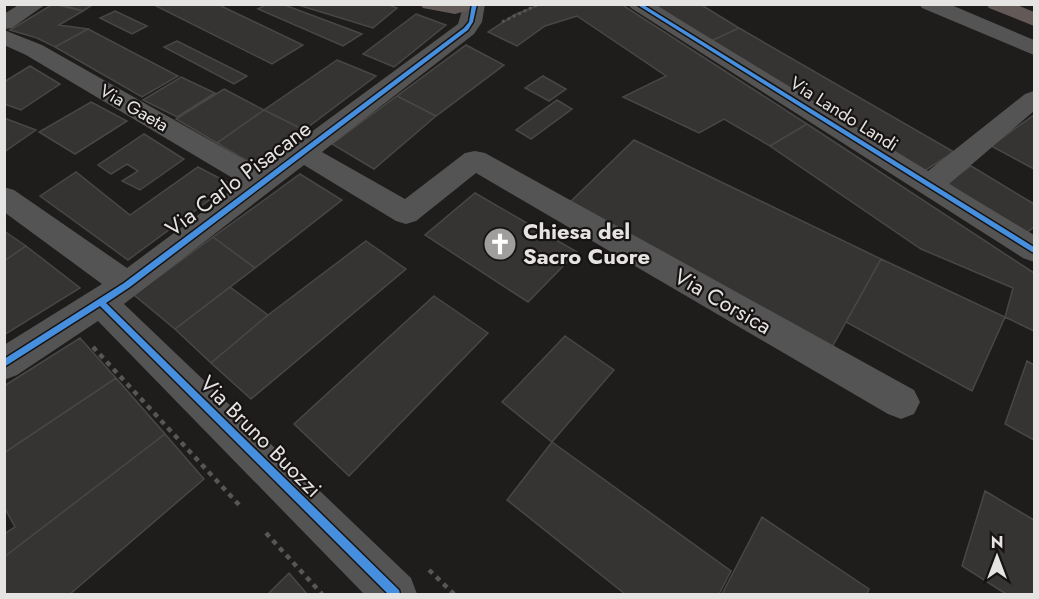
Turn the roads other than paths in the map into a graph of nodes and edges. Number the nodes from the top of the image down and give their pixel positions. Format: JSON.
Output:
{"nodes":[{"id":1,"x":36,"y":4,"type":"edge"},
{"id":2,"x":430,"y":4,"type":"edge"},
{"id":3,"x":470,"y":4,"type":"edge"},
{"id":4,"x":475,"y":4,"type":"edge"},
{"id":5,"x":638,"y":4,"type":"edge"},
{"id":6,"x":929,"y":4,"type":"edge"},
{"id":7,"x":996,"y":4,"type":"edge"},
{"id":8,"x":1035,"y":20,"type":"edge"},
{"id":9,"x":4,"y":23,"type":"edge"},
{"id":10,"x":4,"y":38,"type":"edge"},
{"id":11,"x":1035,"y":48,"type":"edge"},
{"id":12,"x":1035,"y":99,"type":"edge"},
{"id":13,"x":302,"y":152,"type":"junction"},
{"id":14,"x":261,"y":182,"type":"junction"},
{"id":15,"x":929,"y":185,"type":"junction"},
{"id":16,"x":4,"y":197,"type":"edge"},
{"id":17,"x":1035,"y":250,"type":"edge"},
{"id":18,"x":114,"y":294,"type":"junction"},
{"id":19,"x":4,"y":364,"type":"edge"},
{"id":20,"x":901,"y":402,"type":"dead end"},
{"id":21,"x":395,"y":594,"type":"edge"}],
"edges":[{"from":1,"to":9,"type":"street"},
{"from":2,"to":3,"type":"main road"},
{"from":4,"to":13,"type":"street","name":"Via Carlo Pisacane"},
{"from":5,"to":15,"type":"street","name":"Via Lando Landi"},
{"from":6,"to":11,"type":"street"},
{"from":7,"to":8,"type":"main road"},
{"from":10,"to":14,"type":"street","name":"Via Gaeta"},
{"from":12,"to":15,"type":"street"},
{"from":13,"to":14,"type":"street","name":"Via Carlo Pisacane"},
{"from":13,"to":20,"type":"street","name":"Via Corsica"},
{"from":14,"to":18,"type":"street","name":"Via Carlo Pisacane"},
{"from":15,"to":17,"type":"street","name":"Via Lando Landi"},
{"from":16,"to":18,"type":"street","name":"Via Bruno Buozzi"},
{"from":18,"to":19,"type":"street","name":"Via Carlo Pisacane"},
{"from":18,"to":21,"type":"street","name":"Via Bruno Buozzi"}]}
